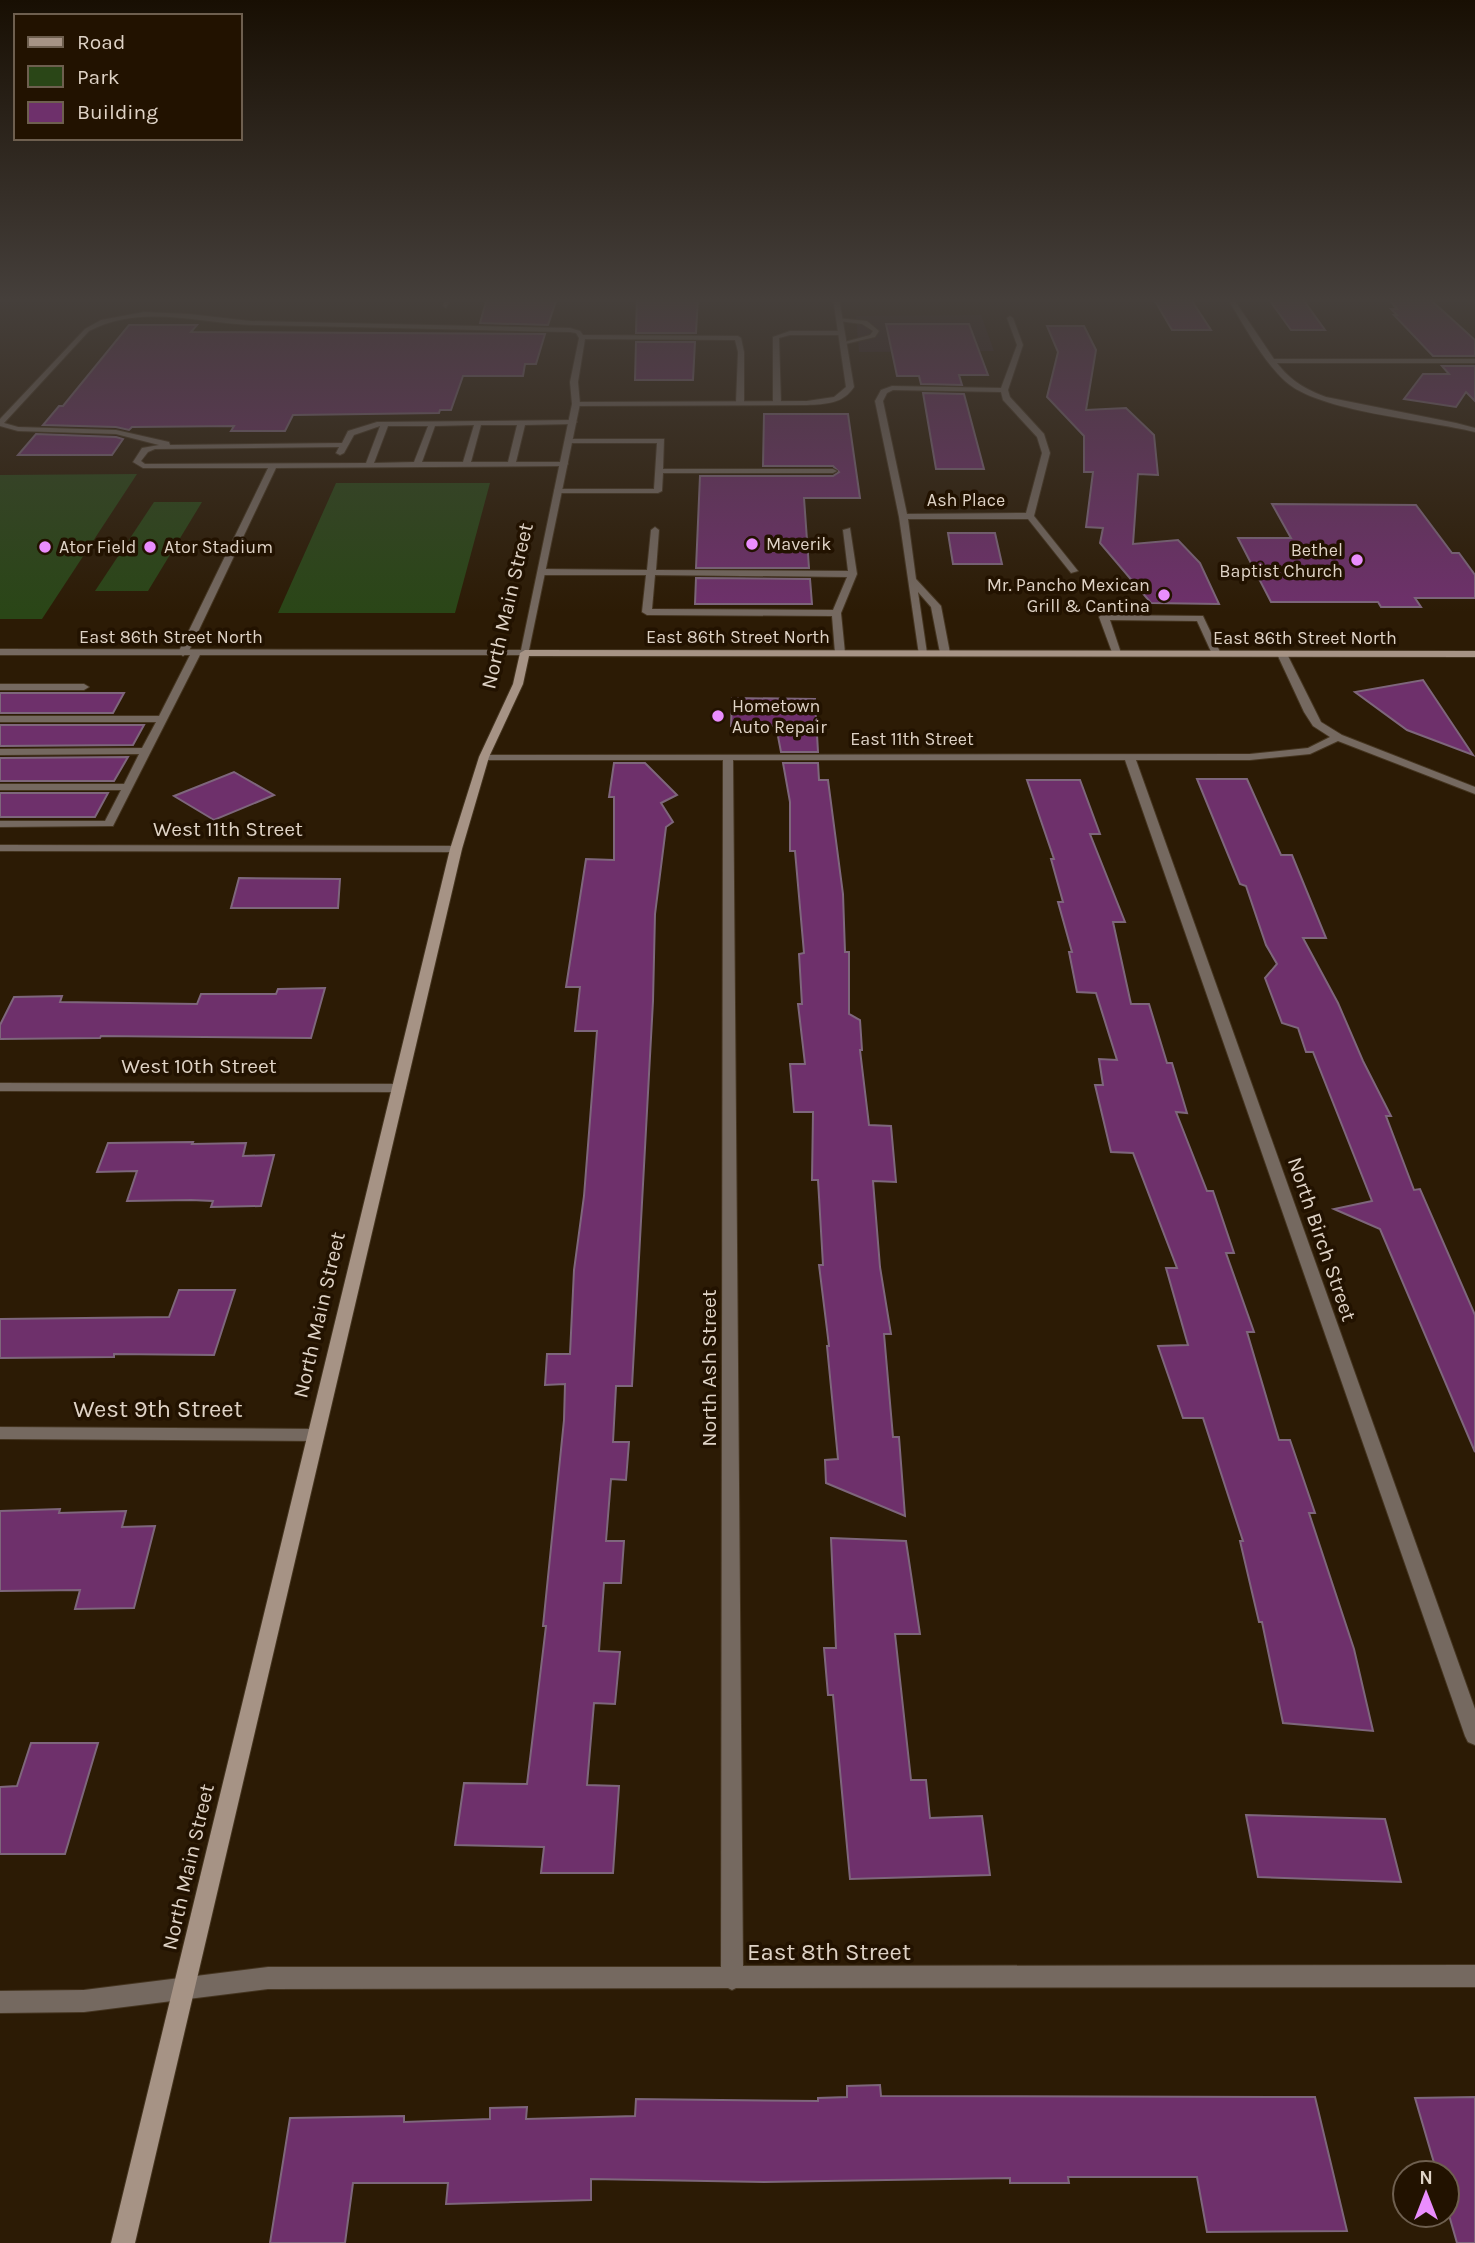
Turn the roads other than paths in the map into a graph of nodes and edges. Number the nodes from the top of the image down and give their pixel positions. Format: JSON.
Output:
{"nodes":[{"id":1,"x":19,"y":403,"type":"edge"},
{"id":2,"x":740,"y":403,"type":"joint"},
{"id":3,"x":777,"y":403,"type":"joint"},
{"id":4,"x":793,"y":403,"type":"edge"},
{"id":5,"x":879,"y":403,"type":"edge"},
{"id":6,"x":1012,"y":403,"type":"edge"},
{"id":7,"x":1350,"y":403,"type":"edge"},
{"id":8,"x":576,"y":404,"type":"joint"},
{"id":9,"x":572,"y":422,"type":"junction"},
{"id":10,"x":0,"y":423,"type":"edge"},
{"id":11,"x":385,"y":424,"type":"junction"},
{"id":12,"x":432,"y":424,"type":"junction"},
{"id":13,"x":478,"y":424,"type":"junction"},
{"id":14,"x":521,"y":424,"type":"junction"},
{"id":15,"x":1474,"y":428,"type":"edge"},
{"id":16,"x":569,"y":441,"type":"junction"},
{"id":17,"x":343,"y":445,"type":"junction"},
{"id":18,"x":170,"y":446,"type":"junction"},
{"id":19,"x":369,"y":464,"type":"junction"},
{"id":20,"x":417,"y":464,"type":"junction"},
{"id":21,"x":466,"y":464,"type":"junction"},
{"id":22,"x":511,"y":464,"type":"junction"},
{"id":23,"x":564,"y":464,"type":"junction"},
{"id":24,"x":273,"y":465,"type":"junction"},
{"id":25,"x":335,"y":465,"type":"junction"},
{"id":26,"x":659,"y":471,"type":"junction"},
{"id":27,"x":834,"y":471,"type":"dead end"},
{"id":28,"x":558,"y":491,"type":"junction"},
{"id":29,"x":1030,"y":516,"type":"junction"},
{"id":30,"x":903,"y":517,"type":"junction"},
{"id":31,"x":654,"y":530,"type":"dead end"},
{"id":32,"x":847,"y":530,"type":"dead end"},
{"id":33,"x":542,"y":572,"type":"junction"},
{"id":34,"x":1074,"y":572,"type":"dead end"},
{"id":35,"x":651,"y":573,"type":"junction"},
{"id":36,"x":853,"y":574,"type":"junction"},
{"id":37,"x":912,"y":580,"type":"junction"},
{"id":38,"x":836,"y":613,"type":"junction"},
{"id":39,"x":0,"y":652,"type":"edge"},
{"id":40,"x":183,"y":653,"type":"junction"},
{"id":41,"x":196,"y":653,"type":"junction"},
{"id":42,"x":525,"y":653,"type":"junction"},
{"id":43,"x":840,"y":653,"type":"junction"},
{"id":44,"x":922,"y":653,"type":"junction"},
{"id":45,"x":946,"y":653,"type":"junction"},
{"id":46,"x":1116,"y":653,"type":"junction"},
{"id":47,"x":1216,"y":654,"type":"junction"},
{"id":48,"x":1282,"y":654,"type":"junction"},
{"id":49,"x":1475,"y":654,"type":"edge"},
{"id":50,"x":0,"y":687,"type":"edge"},
{"id":51,"x":84,"y":687,"type":"dead end"},
{"id":52,"x":0,"y":719,"type":"edge"},
{"id":53,"x":162,"y":719,"type":"junction"},
{"id":54,"x":1338,"y":737,"type":"junction"},
{"id":55,"x":145,"y":751,"type":"junction"},
{"id":56,"x":0,"y":752,"type":"edge"},
{"id":57,"x":1129,"y":756,"type":"junction"},
{"id":58,"x":484,"y":757,"type":"junction"},
{"id":59,"x":728,"y":757,"type":"junction"},
{"id":60,"x":0,"y":787,"type":"edge"},
{"id":61,"x":128,"y":787,"type":"junction"},
{"id":62,"x":1475,"y":790,"type":"edge"},
{"id":63,"x":0,"y":824,"type":"edge"},
{"id":64,"x":0,"y":848,"type":"edge"},
{"id":65,"x":456,"y":849,"type":"junction"},
{"id":66,"x":0,"y":1087,"type":"edge"},
{"id":67,"x":399,"y":1087,"type":"junction"},
{"id":68,"x":0,"y":1433,"type":"edge"},
{"id":69,"x":316,"y":1435,"type":"junction"},
{"id":70,"x":1475,"y":1736,"type":"edge"},
{"id":71,"x":1475,"y":1976,"type":"edge"},
{"id":72,"x":732,"y":1979,"type":"junction"},
{"id":73,"x":184,"y":1989,"type":"junction"},
{"id":74,"x":0,"y":2001,"type":"edge"},
{"id":75,"x":123,"y":2243,"type":"edge"}],
"edges":[{"from":1,"to":10,"type":"street"},
{"from":2,"to":3,"type":"street"},
{"from":2,"to":8,"type":"street"},
{"from":3,"to":4,"type":"street"},
{"from":5,"to":30,"type":"street","name":"Ash Place"},
{"from":6,"to":29,"type":"street","name":"Ash Place"},
{"from":7,"to":15,"type":"street"},
{"from":8,"to":9,"type":"street","name":"North Main Street"},
{"from":9,"to":14,"type":"street"},
{"from":9,"to":16,"type":"street","name":"North Main Street"},
{"from":10,"to":18,"type":"street"},
{"from":11,"to":12,"type":"street"},
{"from":11,"to":17,"type":"street"},
{"from":11,"to":19,"type":"street"},
{"from":12,"to":13,"type":"street"},
{"from":12,"to":20,"type":"street"},
{"from":13,"to":14,"type":"street"},
{"from":13,"to":21,"type":"street"},
{"from":14,"to":22,"type":"street"},
{"from":16,"to":23,"type":"street","name":"North Main Street"},
{"from":16,"to":26,"type":"street"},
{"from":17,"to":18,"type":"street"},
{"from":17,"to":25,"type":"street"},
{"from":18,"to":24,"type":"street"},
{"from":19,"to":20,"type":"street"},
{"from":19,"to":25,"type":"street"},
{"from":20,"to":21,"type":"street"},
{"from":21,"to":22,"type":"street"},
{"from":22,"to":23,"type":"street"},
{"from":23,"to":28,"type":"street","name":"North Main Street"},
{"from":24,"to":25,"type":"street"},
{"from":24,"to":40,"type":"street"},
{"from":26,"to":27,"type":"street"},
{"from":26,"to":28,"type":"street"},
{"from":28,"to":33,"type":"street","name":"North Main Street"},
{"from":29,"to":30,"type":"street","name":"Ash Place"},
{"from":29,"to":34,"type":"street","name":"Ash Place"},
{"from":30,"to":37,"type":"street","name":"Ash Place"},
{"from":31,"to":35,"type":"street"},
{"from":32,"to":36,"type":"street"},
{"from":33,"to":35,"type":"street"},
{"from":33,"to":42,"type":"street","name":"North Main Street"},
{"from":35,"to":36,"type":"street"},
{"from":35,"to":38,"type":"street"},
{"from":36,"to":38,"type":"street"},
{"from":37,"to":44,"type":"street","name":"Ash Place"},
{"from":37,"to":45,"type":"street"},
{"from":38,"to":43,"type":"street"},
{"from":39,"to":40,"type":"street","name":"East 86th Street North"},
{"from":40,"to":41,"type":"street","name":"East 86th Street North"},
{"from":41,"to":42,"type":"street","name":"East 86th Street North"},
{"from":41,"to":53,"type":"street"},
{"from":42,"to":43,"type":"main road","name":"East 86th Street North"},
{"from":42,"to":58,"type":"main road","name":"North Main Street"},
{"from":43,"to":44,"type":"main road","name":"East 86th Street North"},
{"from":44,"to":45,"type":"main road","name":"East 86th Street North"},
{"from":45,"to":46,"type":"main road","name":"East 86th Street North"},
{"from":46,"to":47,"type":"main road","name":"East 86th Street North"},
{"from":46,"to":47,"type":"street"},
{"from":47,"to":48,"type":"main road","name":"East 86th Street North"},
{"from":48,"to":49,"type":"main road","name":"East 86th Street North"},
{"from":48,"to":54,"type":"street"},
{"from":50,"to":51,"type":"street"},
{"from":52,"to":53,"type":"street"},
{"from":53,"to":55,"type":"street"},
{"from":54,"to":57,"type":"street","name":"East 11th Street"},
{"from":54,"to":62,"type":"street"},
{"from":55,"to":56,"type":"street"},
{"from":55,"to":61,"type":"street"},
{"from":57,"to":59,"type":"street","name":"East 11th Street"},
{"from":57,"to":70,"type":"street","name":"North Birch Street"},
{"from":58,"to":59,"type":"street","name":"East 11th Street"},
{"from":58,"to":65,"type":"main road","name":"North Main Street"},
{"from":59,"to":72,"type":"street","name":"North Ash Street"},
{"from":60,"to":61,"type":"street"},
{"from":61,"to":63,"type":"street"},
{"from":64,"to":65,"type":"street","name":"West 11th Street"},
{"from":65,"to":67,"type":"main road","name":"North Main Street"},
{"from":66,"to":67,"type":"street","name":"West 10th Street"},
{"from":67,"to":69,"type":"main road","name":"North Main Street"},
{"from":68,"to":69,"type":"street","name":"West 9th Street"},
{"from":69,"to":73,"type":"main road","name":"North Main Street"},
{"from":71,"to":72,"type":"street","name":"East 8th Street"},
{"from":72,"to":73,"type":"street","name":"East 8th Street"},
{"from":73,"to":74,"type":"street","name":"East 8th Street"},
{"from":73,"to":75,"type":"main road","name":"North Main Street"}]}
